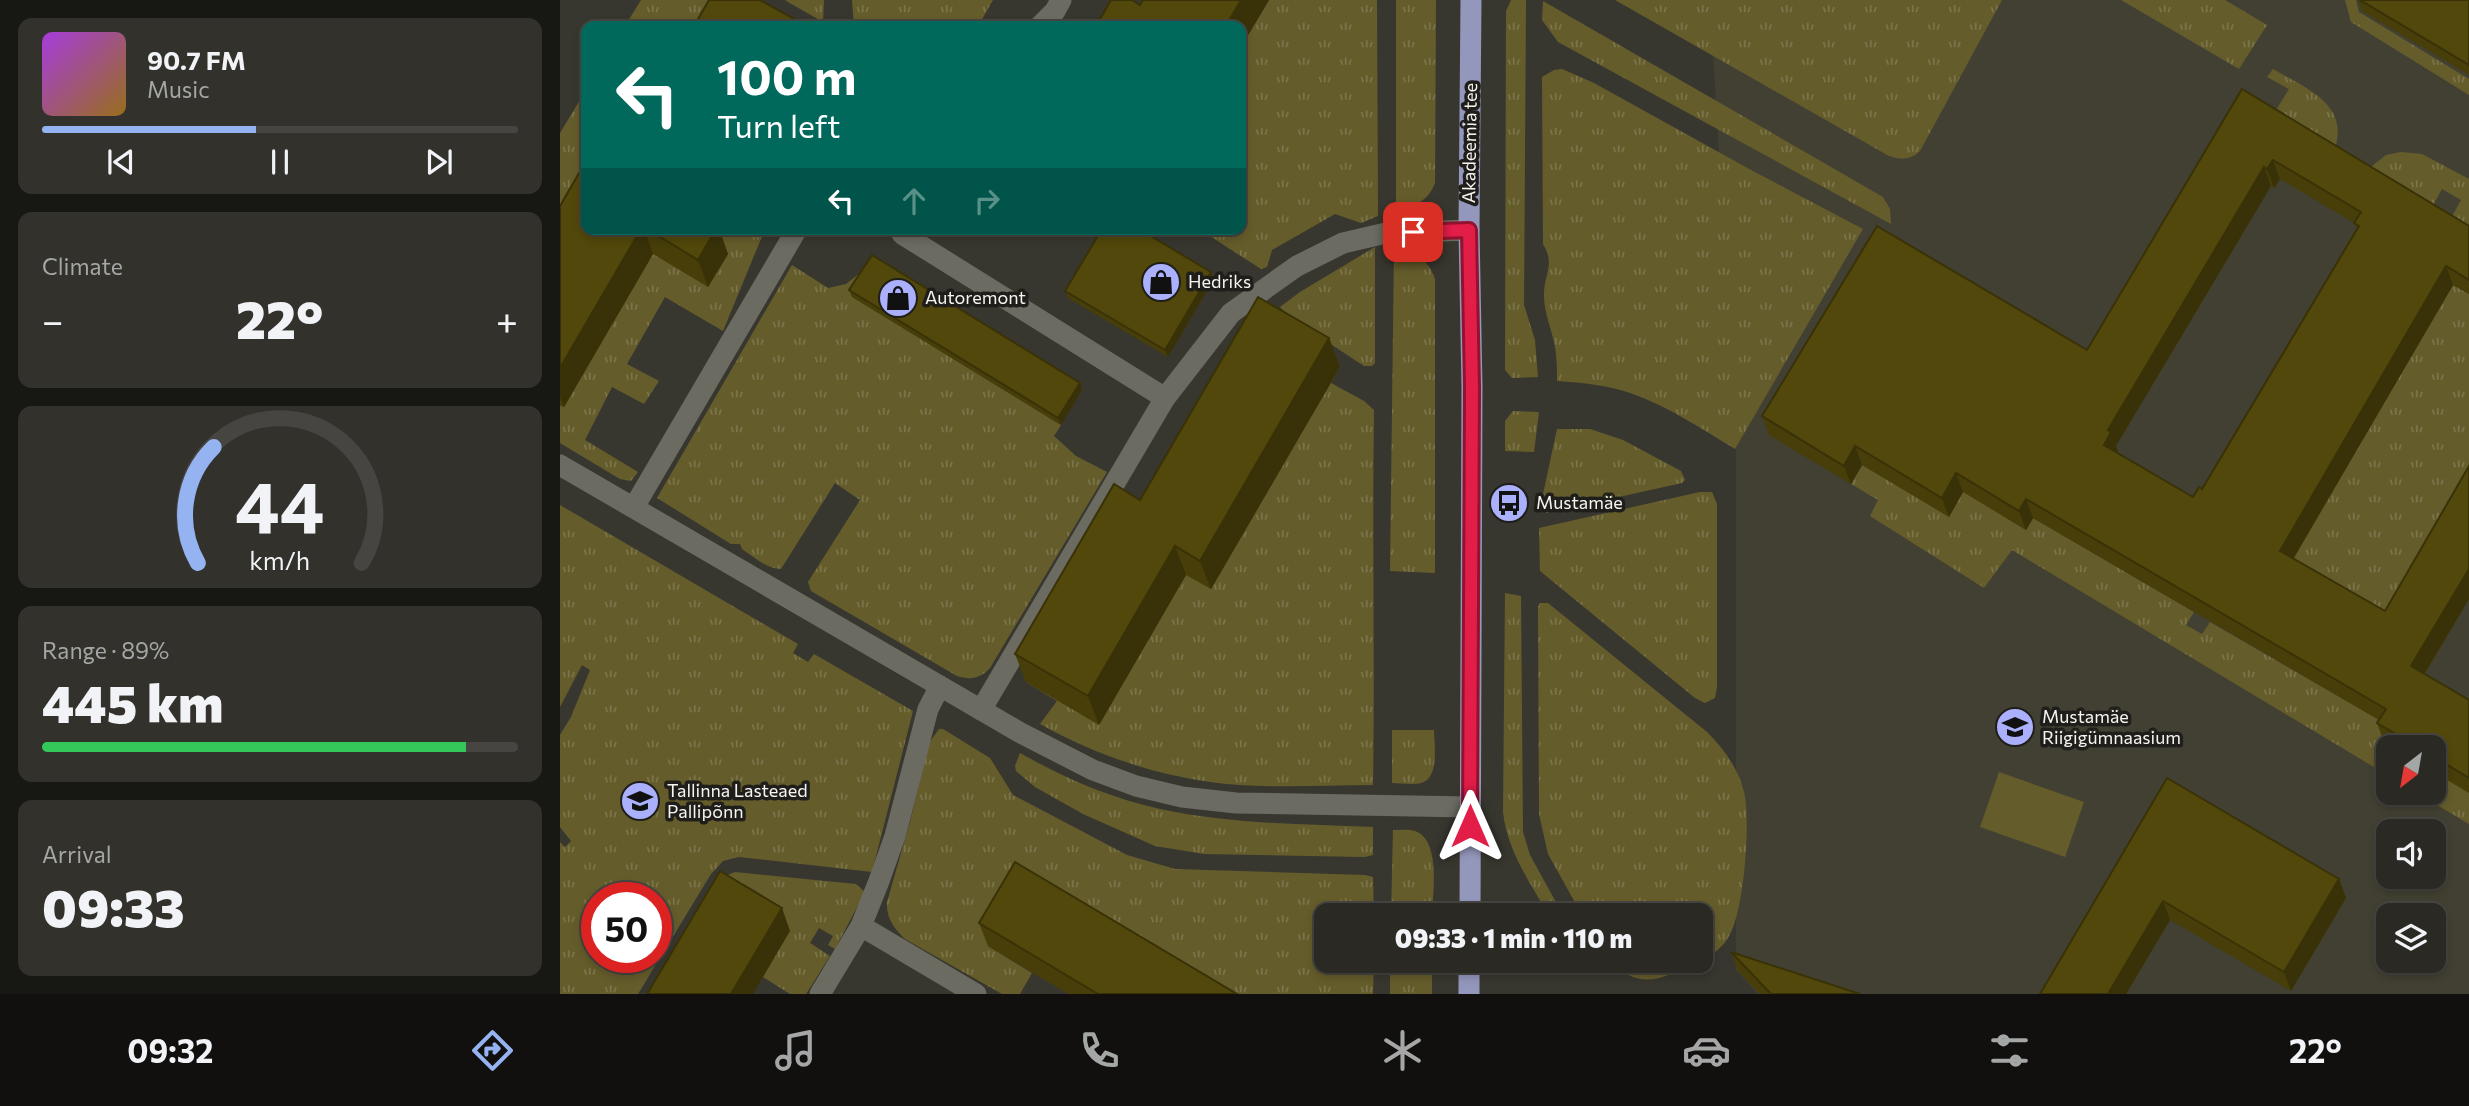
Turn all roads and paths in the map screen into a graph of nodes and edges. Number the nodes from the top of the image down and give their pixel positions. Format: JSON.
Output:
{"nodes":[{"id":1,"x":1062,"y":0,"type":"edge"},
{"id":2,"x":1471,"y":0,"type":"edge"},
{"id":3,"x":1045,"y":21,"type":"edge"},
{"id":4,"x":1469,"y":230,"type":"junction"},
{"id":5,"x":793,"y":235,"type":"edge"},
{"id":6,"x":907,"y":235,"type":"edge"},
{"id":7,"x":1164,"y":398,"type":"junction"},
{"id":8,"x":560,"y":465,"type":"edge"},
{"id":9,"x":634,"y":507,"type":"junction"},
{"id":10,"x":940,"y":687,"type":"junction"},
{"id":11,"x":981,"y":710,"type":"junction"},
{"id":12,"x":1469,"y":807,"type":"junction"},
{"id":13,"x":1469,"y":903,"type":"edge"},
{"id":14,"x":861,"y":926,"type":"junction"},
{"id":15,"x":1469,"y":973,"type":"edge"},
{"id":16,"x":820,"y":994,"type":"edge"},
{"id":17,"x":976,"y":994,"type":"edge"},
{"id":18,"x":1469,"y":994,"type":"edge"}],
"edges":[{"from":1,"to":3,"type":"street"},
{"from":2,"to":4,"type":"main road","name":"Akadeemia tee"},
{"from":4,"to":7,"type":"street"},
{"from":4,"to":12,"type":"main road","name":"Akadeemia tee"},
{"from":5,"to":9,"type":"street"},
{"from":6,"to":7,"type":"street"},
{"from":7,"to":11,"type":"street"},
{"from":8,"to":9,"type":"street"},
{"from":9,"to":10,"type":"street"},
{"from":10,"to":11,"type":"street"},
{"from":10,"to":14,"type":"street"},
{"from":11,"to":12,"type":"street"},
{"from":12,"to":13,"type":"main road","name":"Akadeemia tee"},
{"from":14,"to":16,"type":"street"},
{"from":14,"to":17,"type":"street"},
{"from":15,"to":18,"type":"main road"}]}
